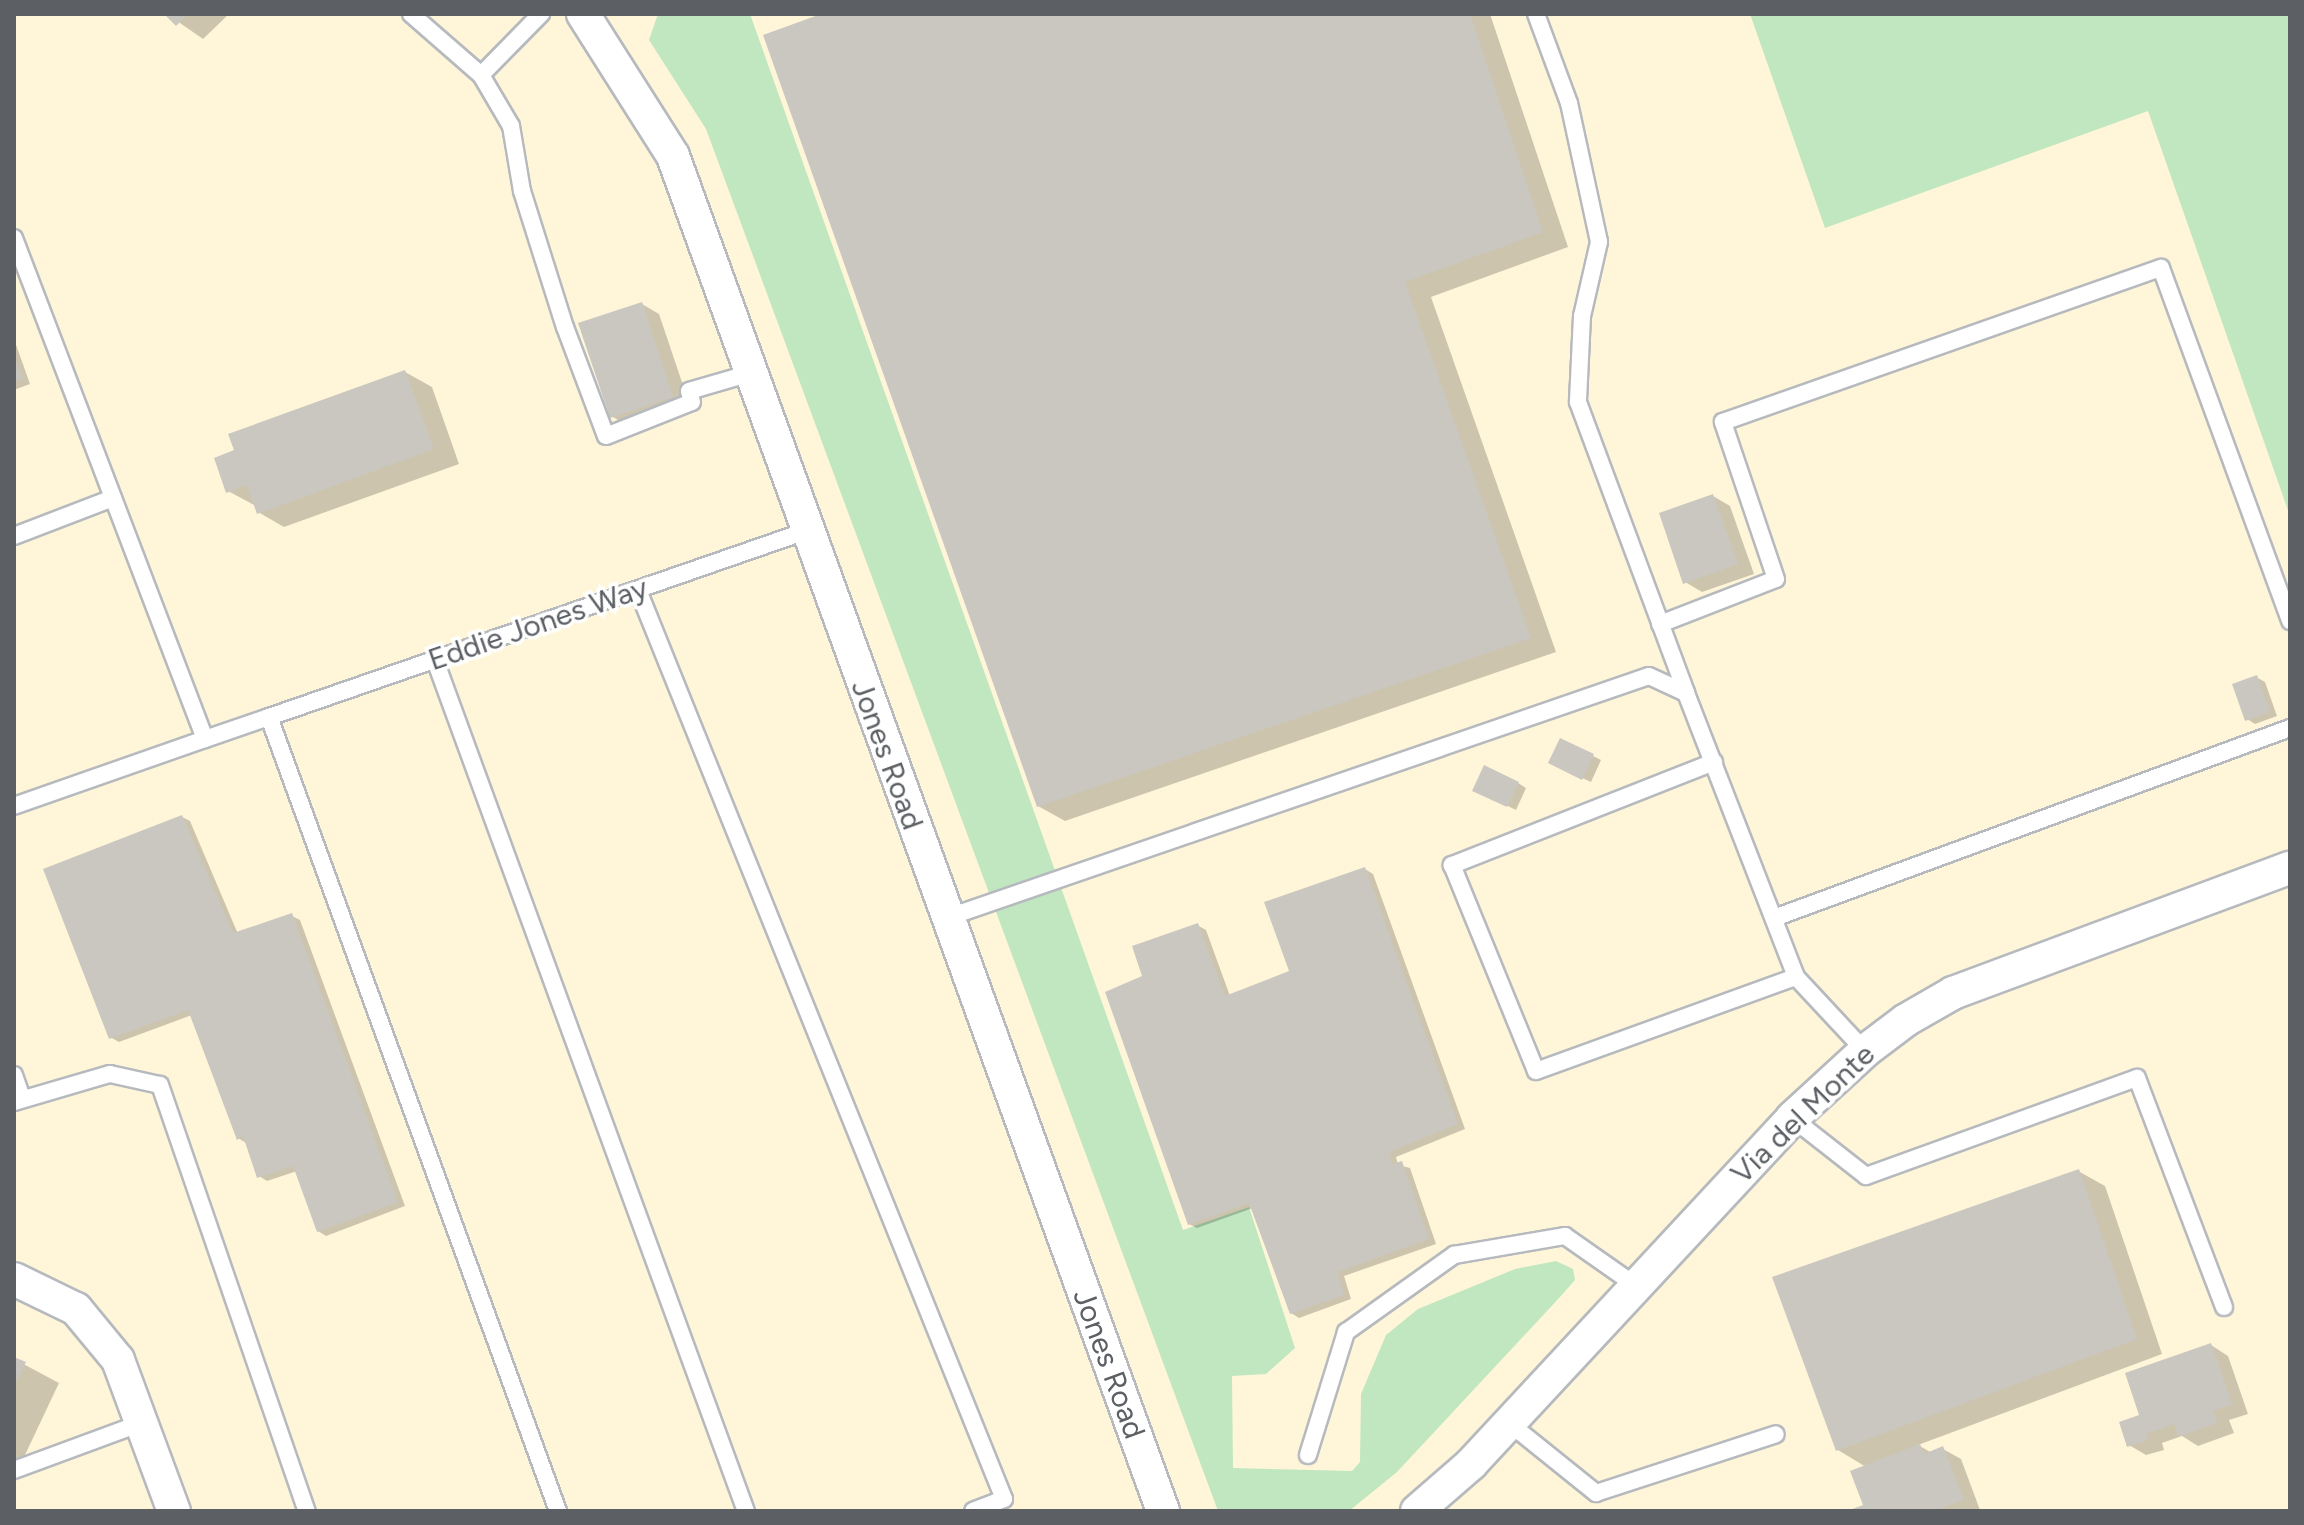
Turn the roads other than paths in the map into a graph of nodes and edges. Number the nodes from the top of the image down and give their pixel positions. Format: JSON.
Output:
{"nodes":[{"id":1,"x":411,"y":14,"type":"edge"},
{"id":2,"x":541,"y":14,"type":"edge"},
{"id":3,"x":1536,"y":14,"type":"edge"},
{"id":4,"x":593,"y":17,"type":"edge"},
{"id":5,"x":481,"y":75,"type":"junction"},
{"id":6,"x":14,"y":238,"type":"edge"},
{"id":7,"x":751,"y":373,"type":"junction"},
{"id":8,"x":113,"y":498,"type":"junction"},
{"id":9,"x":806,"y":531,"type":"junction"},
{"id":10,"x":14,"y":536,"type":"edge"},
{"id":11,"x":638,"y":590,"type":"junction"},
{"id":12,"x":2290,"y":621,"type":"edge"},
{"id":13,"x":1660,"y":624,"type":"junction"},
{"id":14,"x":435,"y":660,"type":"junction"},
{"id":15,"x":1686,"y":693,"type":"junction"},
{"id":16,"x":269,"y":717,"type":"junction"},
{"id":17,"x":2290,"y":728,"type":"edge"},
{"id":18,"x":205,"y":739,"type":"junction"},
{"id":19,"x":1714,"y":762,"type":"junction"},
{"id":20,"x":14,"y":806,"type":"edge"},
{"id":21,"x":2290,"y":868,"type":"edge"},
{"id":22,"x":946,"y":918,"type":"junction"},
{"id":23,"x":1774,"y":918,"type":"junction"},
{"id":24,"x":1796,"y":977,"type":"junction"},
{"id":25,"x":1865,"y":1051,"type":"junction"},
{"id":26,"x":14,"y":1075,"type":"edge"},
{"id":27,"x":18,"y":1100,"type":"edge"},
{"id":28,"x":1792,"y":1118,"type":"junction"},
{"id":29,"x":14,"y":1279,"type":"edge"},
{"id":30,"x":1635,"y":1285,"type":"junction"},
{"id":31,"x":2224,"y":1307,"type":"dead end"},
{"id":32,"x":141,"y":1423,"type":"junction"},
{"id":33,"x":1509,"y":1423,"type":"junction"},
{"id":34,"x":1776,"y":1434,"type":"dead end"},
{"id":35,"x":1308,"y":1455,"type":"dead end"},
{"id":36,"x":14,"y":1470,"type":"edge"},
{"id":37,"x":174,"y":1511,"type":"edge"},
{"id":38,"x":307,"y":1511,"type":"edge"},
{"id":39,"x":558,"y":1511,"type":"edge"},
{"id":40,"x":746,"y":1511,"type":"edge"},
{"id":41,"x":973,"y":1511,"type":"edge"},
{"id":42,"x":1163,"y":1511,"type":"edge"},
{"id":43,"x":1417,"y":1511,"type":"edge"}],
"edges":[{"from":1,"to":5,"type":"lane"},
{"from":2,"to":5,"type":"lane"},
{"from":3,"to":13,"type":"lane"},
{"from":4,"to":7,"type":"street","name":"Jones Road"},
{"from":5,"to":7,"type":"lane"},
{"from":6,"to":8,"type":"lane"},
{"from":7,"to":9,"type":"street","name":"Jones Road"},
{"from":8,"to":10,"type":"lane"},
{"from":8,"to":18,"type":"lane"},
{"from":9,"to":11,"type":"lane","name":"Eddie Jones Way"},
{"from":9,"to":22,"type":"street","name":"Jones Road"},
{"from":11,"to":14,"type":"lane","name":"Eddie Jones Way"},
{"from":11,"to":41,"type":"lane"},
{"from":12,"to":13,"type":"lane"},
{"from":13,"to":15,"type":"lane"},
{"from":14,"to":16,"type":"lane","name":"Eddie Jones Way"},
{"from":14,"to":40,"type":"lane"},
{"from":15,"to":19,"type":"lane"},
{"from":15,"to":22,"type":"lane"},
{"from":16,"to":18,"type":"lane","name":"Eddie Jones Way"},
{"from":16,"to":39,"type":"lane"},
{"from":17,"to":23,"type":"lane"},
{"from":18,"to":20,"type":"lane","name":"Eddie Jones Way"},
{"from":19,"to":23,"type":"lane"},
{"from":19,"to":24,"type":"lane"},
{"from":21,"to":25,"type":"street","name":"Via del Monte"},
{"from":22,"to":42,"type":"street","name":"Jones Road"},
{"from":23,"to":24,"type":"lane"},
{"from":24,"to":25,"type":"lane"},
{"from":25,"to":28,"type":"street","name":"Via del Monte"},
{"from":26,"to":27,"type":"lane"},
{"from":27,"to":38,"type":"lane"},
{"from":28,"to":30,"type":"street","name":"Via del Monte"},
{"from":28,"to":31,"type":"lane"},
{"from":29,"to":32,"type":"street"},
{"from":30,"to":33,"type":"street","name":"Via del Monte"},
{"from":30,"to":35,"type":"lane"},
{"from":32,"to":36,"type":"lane"},
{"from":32,"to":37,"type":"street"},
{"from":33,"to":34,"type":"lane"},
{"from":33,"to":43,"type":"street","name":"Via del Monte"}]}
